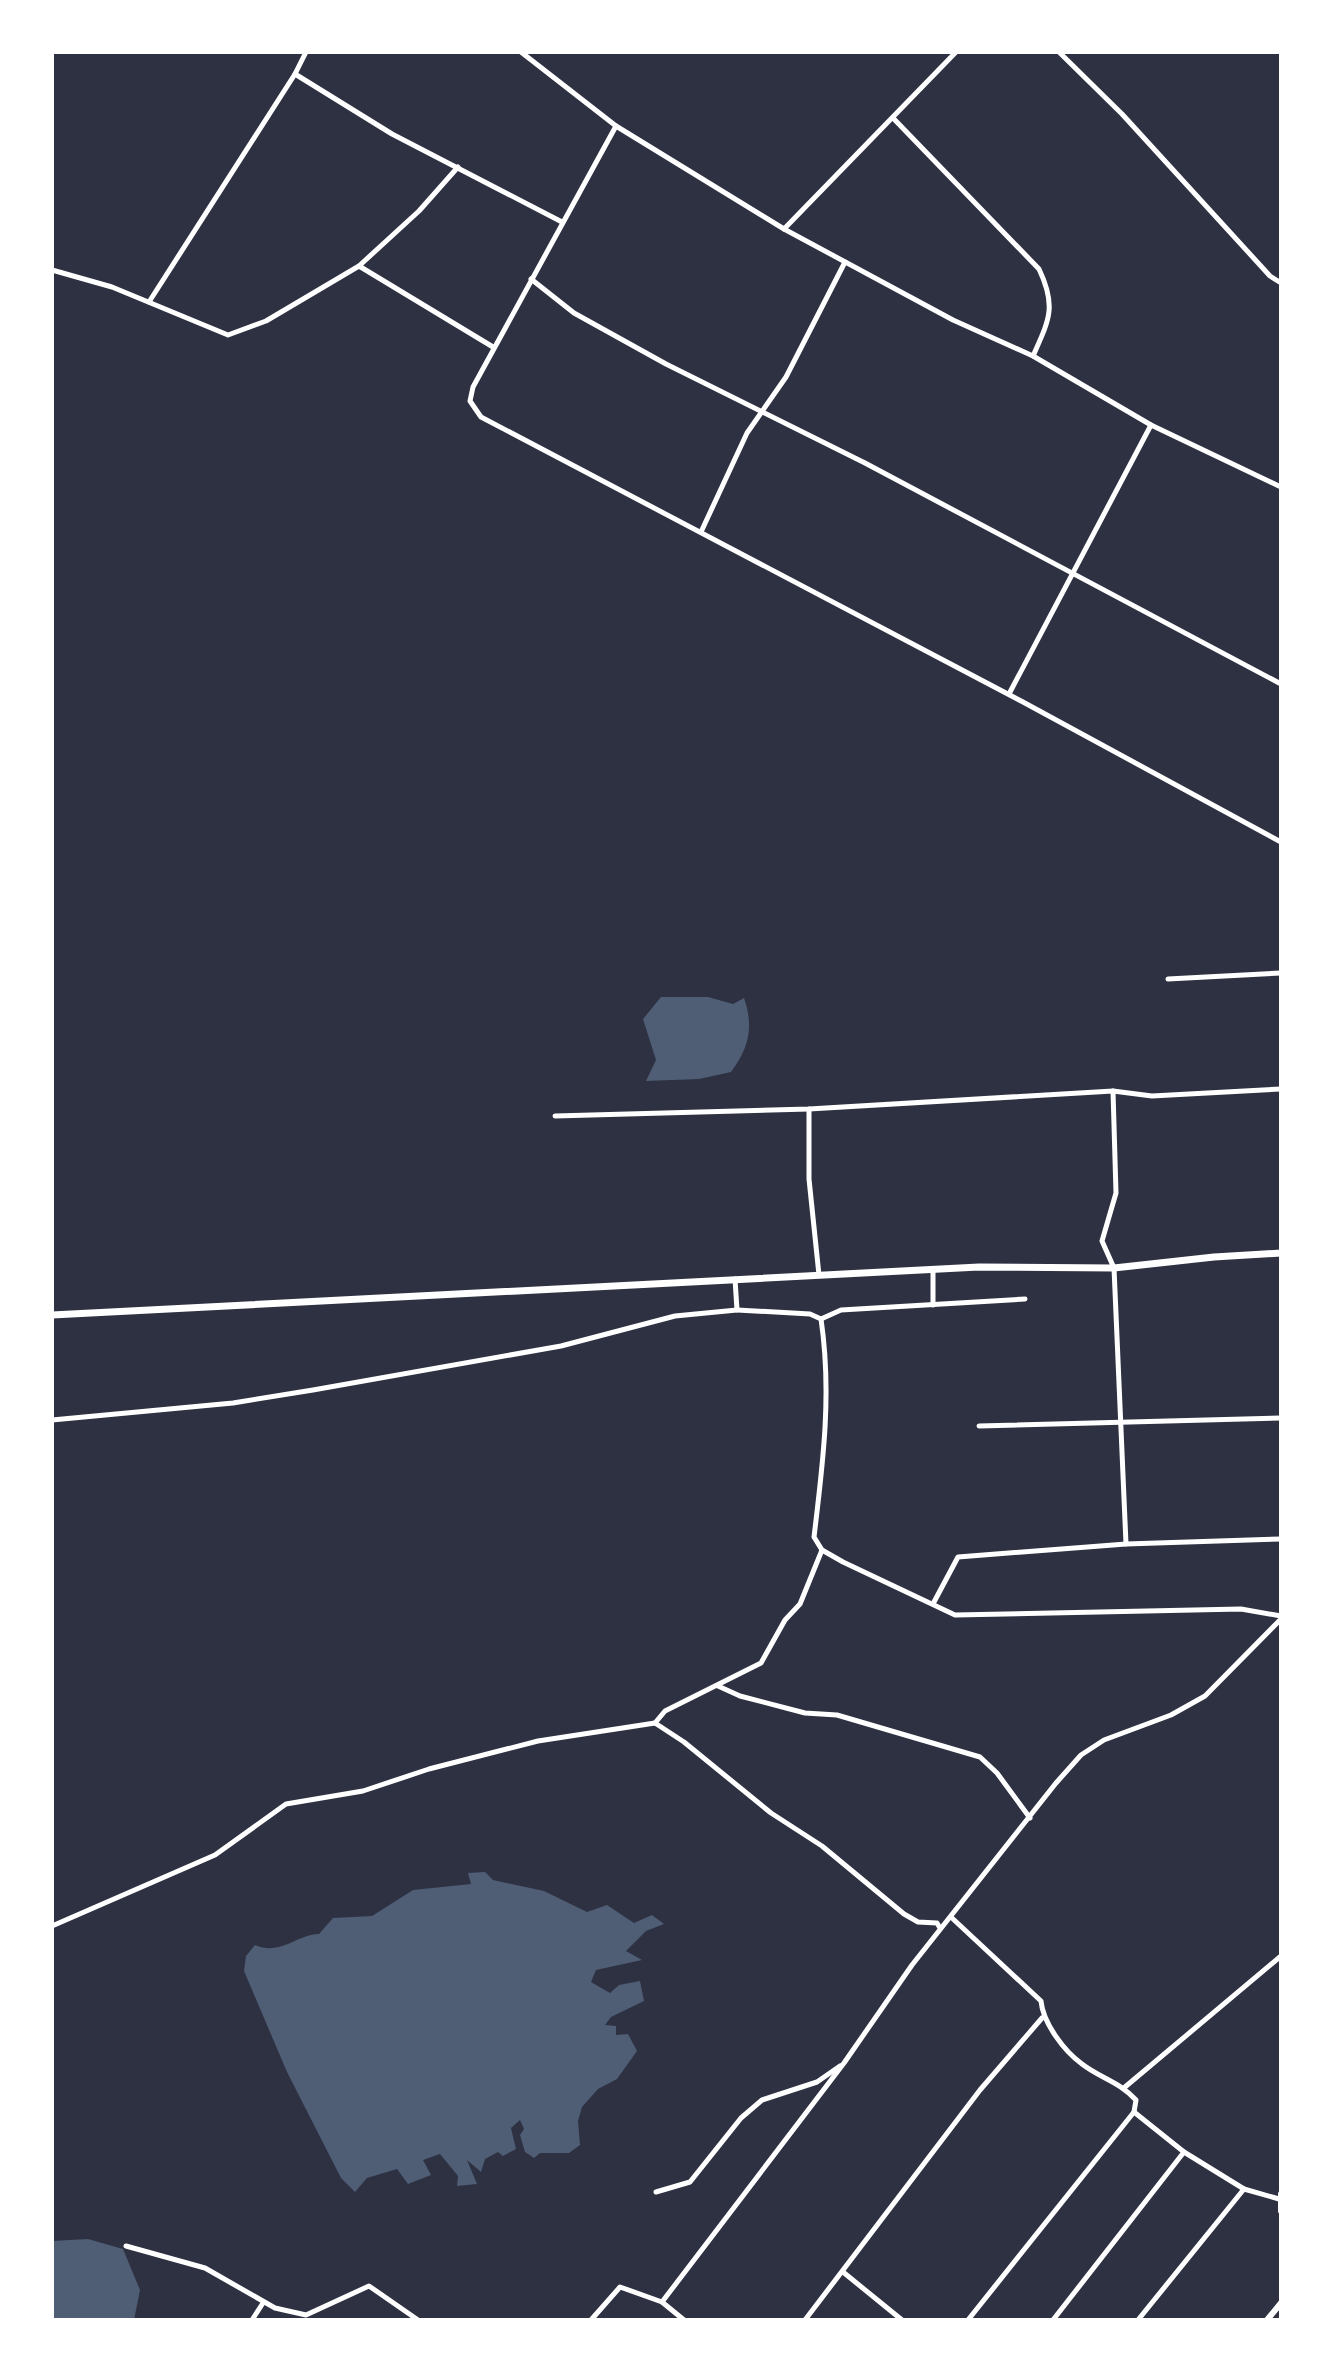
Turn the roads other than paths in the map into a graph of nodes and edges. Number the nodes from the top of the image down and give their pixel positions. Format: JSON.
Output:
{"nodes":[{"id":1,"x":306,"y":52,"type":"edge"},
{"id":2,"x":521,"y":52,"type":"edge"},
{"id":3,"x":531,"y":52,"type":"edge"},
{"id":4,"x":956,"y":52,"type":"edge"},
{"id":5,"x":1059,"y":52,"type":"edge"},
{"id":6,"x":527,"y":58,"type":"junction"},
{"id":7,"x":295,"y":74,"type":"junction"},
{"id":8,"x":893,"y":118,"type":"junction"},
{"id":9,"x":616,"y":126,"type":"junction"},
{"id":10,"x":458,"y":167,"type":"junction"},
{"id":11,"x":562,"y":222,"type":"junction"},
{"id":12,"x":784,"y":229,"type":"junction"},
{"id":13,"x":845,"y":262,"type":"junction"},
{"id":14,"x":359,"y":266,"type":"junction"},
{"id":15,"x":52,"y":270,"type":"edge"},
{"id":16,"x":531,"y":279,"type":"junction"},
{"id":17,"x":1281,"y":283,"type":"edge"},
{"id":18,"x":149,"y":302,"type":"junction"},
{"id":19,"x":493,"y":347,"type":"junction"},
{"id":20,"x":1033,"y":356,"type":"junction"},
{"id":21,"x":760,"y":412,"type":"junction"},
{"id":22,"x":1151,"y":425,"type":"junction"},
{"id":23,"x":1281,"y":487,"type":"edge"},
{"id":24,"x":701,"y":532,"type":"junction"},
{"id":25,"x":1071,"y":571,"type":"junction"},
{"id":26,"x":1281,"y":684,"type":"edge"},
{"id":27,"x":1009,"y":694,"type":"junction"},
{"id":28,"x":1281,"y":842,"type":"edge"},
{"id":29,"x":1281,"y":973,"type":"edge"},
{"id":30,"x":1168,"y":979,"type":"dead end"},
{"id":31,"x":1281,"y":1089,"type":"edge"},
{"id":32,"x":1113,"y":1091,"type":"junction"},
{"id":33,"x":809,"y":1109,"type":"junction"},
{"id":34,"x":555,"y":1116,"type":"dead end"},
{"id":35,"x":1281,"y":1253,"type":"edge"},
{"id":36,"x":1114,"y":1268,"type":"junction"},
{"id":37,"x":933,"y":1270,"type":"junction"},
{"id":38,"x":819,"y":1276,"type":"junction"},
{"id":39,"x":735,"y":1279,"type":"junction"},
{"id":40,"x":1025,"y":1299,"type":"dead end"},
{"id":41,"x":933,"y":1305,"type":"junction"},
{"id":42,"x":737,"y":1310,"type":"junction"},
{"id":43,"x":52,"y":1315,"type":"edge"},
{"id":44,"x":821,"y":1319,"type":"junction"},
{"id":45,"x":1281,"y":1418,"type":"edge"},
{"id":46,"x":52,"y":1420,"type":"edge"},
{"id":47,"x":1122,"y":1422,"type":"junction"},
{"id":48,"x":979,"y":1426,"type":"dead end"},
{"id":49,"x":1281,"y":1539,"type":"edge"},
{"id":50,"x":1126,"y":1544,"type":"junction"},
{"id":51,"x":822,"y":1550,"type":"junction"},
{"id":52,"x":934,"y":1602,"type":"junction"},
{"id":53,"x":1281,"y":1618,"type":"edge"},
{"id":54,"x":718,"y":1686,"type":"junction"},
{"id":55,"x":655,"y":1723,"type":"junction"},
{"id":56,"x":1030,"y":1818,"type":"junction"},
{"id":57,"x":952,"y":1918,"type":"junction"},
{"id":58,"x":52,"y":1926,"type":"edge"},
{"id":59,"x":940,"y":1928,"type":"junction"},
{"id":60,"x":1281,"y":1956,"type":"edge"},
{"id":61,"x":1042,"y":2018,"type":"junction"},
{"id":62,"x":844,"y":2063,"type":"junction"},
{"id":63,"x":1125,"y":2087,"type":"junction"},
{"id":64,"x":1134,"y":2112,"type":"junction"},
{"id":65,"x":1184,"y":2152,"type":"junction"},
{"id":66,"x":1244,"y":2189,"type":"junction"},
{"id":67,"x":656,"y":2192,"type":"dead end"},
{"id":68,"x":1280,"y":2197,"type":"edge"},
{"id":69,"x":1281,"y":2211,"type":"edge"},
{"id":70,"x":126,"y":2246,"type":"dead end"},
{"id":71,"x":843,"y":2272,"type":"junction"},
{"id":72,"x":662,"y":2302,"type":"junction"},
{"id":73,"x":263,"y":2303,"type":"junction"},
{"id":74,"x":1281,"y":2303,"type":"edge"},
{"id":75,"x":252,"y":2320,"type":"edge"},
{"id":76,"x":418,"y":2320,"type":"edge"},
{"id":77,"x":591,"y":2320,"type":"edge"},
{"id":78,"x":684,"y":2320,"type":"edge"},
{"id":79,"x":805,"y":2320,"type":"edge"},
{"id":80,"x":902,"y":2320,"type":"edge"},
{"id":81,"x":968,"y":2320,"type":"edge"},
{"id":82,"x":1053,"y":2320,"type":"edge"},
{"id":83,"x":1138,"y":2320,"type":"edge"},
{"id":84,"x":1267,"y":2320,"type":"edge"}],
"edges":[{"from":1,"to":7,"type":"street"},
{"from":2,"to":6,"type":"street"},
{"from":3,"to":6,"type":"street"},
{"from":4,"to":8,"type":"street"},
{"from":5,"to":17,"type":"street"},
{"from":6,"to":9,"type":"street"},
{"from":7,"to":10,"type":"street"},
{"from":7,"to":18,"type":"street"},
{"from":8,"to":12,"type":"street"},
{"from":8,"to":20,"type":"street"},
{"from":9,"to":11,"type":"street"},
{"from":9,"to":12,"type":"street"},
{"from":10,"to":11,"type":"street"},
{"from":10,"to":14,"type":"street"},
{"from":11,"to":16,"type":"street"},
{"from":12,"to":13,"type":"street"},
{"from":13,"to":20,"type":"street"},
{"from":13,"to":21,"type":"street"},
{"from":14,"to":18,"type":"street"},
{"from":14,"to":19,"type":"street"},
{"from":15,"to":18,"type":"street"},
{"from":16,"to":19,"type":"street"},
{"from":16,"to":21,"type":"street"},
{"from":19,"to":24,"type":"street"},
{"from":20,"to":22,"type":"street"},
{"from":21,"to":24,"type":"street"},
{"from":21,"to":25,"type":"street"},
{"from":22,"to":23,"type":"street"},
{"from":22,"to":25,"type":"street"},
{"from":24,"to":27,"type":"street"},
{"from":25,"to":26,"type":"street"},
{"from":25,"to":27,"type":"street"},
{"from":27,"to":28,"type":"street"},
{"from":29,"to":30,"type":"street"},
{"from":31,"to":32,"type":"street"},
{"from":32,"to":33,"type":"street"},
{"from":32,"to":36,"type":"street"},
{"from":33,"to":34,"type":"street"},
{"from":33,"to":38,"type":"street"},
{"from":35,"to":36,"type":"main road"},
{"from":36,"to":37,"type":"main road"},
{"from":36,"to":47,"type":"street"},
{"from":37,"to":38,"type":"main road"},
{"from":37,"to":41,"type":"street"},
{"from":38,"to":39,"type":"main road"},
{"from":39,"to":42,"type":"street"},
{"from":39,"to":43,"type":"main road"},
{"from":40,"to":41,"type":"street"},
{"from":41,"to":44,"type":"street"},
{"from":42,"to":44,"type":"street"},
{"from":42,"to":46,"type":"street"},
{"from":44,"to":51,"type":"street"},
{"from":45,"to":47,"type":"street"},
{"from":47,"to":48,"type":"street"},
{"from":47,"to":50,"type":"street"},
{"from":49,"to":50,"type":"street"},
{"from":50,"to":52,"type":"street"},
{"from":51,"to":52,"type":"street"},
{"from":51,"to":54,"type":"street"},
{"from":52,"to":53,"type":"street"},
{"from":53,"to":56,"type":"street"},
{"from":54,"to":55,"type":"street"},
{"from":54,"to":56,"type":"street"},
{"from":55,"to":58,"type":"street"},
{"from":55,"to":59,"type":"street"},
{"from":56,"to":57,"type":"street"},
{"from":57,"to":59,"type":"street"},
{"from":57,"to":61,"type":"street"},
{"from":59,"to":62,"type":"street"},
{"from":60,"to":63,"type":"street"},
{"from":61,"to":63,"type":"street"},
{"from":61,"to":71,"type":"street"},
{"from":62,"to":67,"type":"street"},
{"from":62,"to":72,"type":"street"},
{"from":63,"to":64,"type":"street"},
{"from":64,"to":65,"type":"street"},
{"from":64,"to":81,"type":"street"},
{"from":65,"to":66,"type":"street"},
{"from":65,"to":82,"type":"street"},
{"from":66,"to":68,"type":"street"},
{"from":66,"to":83,"type":"street"},
{"from":68,"to":69,"type":"street"},
{"from":70,"to":73,"type":"street"},
{"from":71,"to":79,"type":"street"},
{"from":71,"to":80,"type":"street"},
{"from":72,"to":77,"type":"street"},
{"from":72,"to":78,"type":"street"},
{"from":73,"to":75,"type":"street"},
{"from":73,"to":76,"type":"street"},
{"from":74,"to":84,"type":"street"}]}
